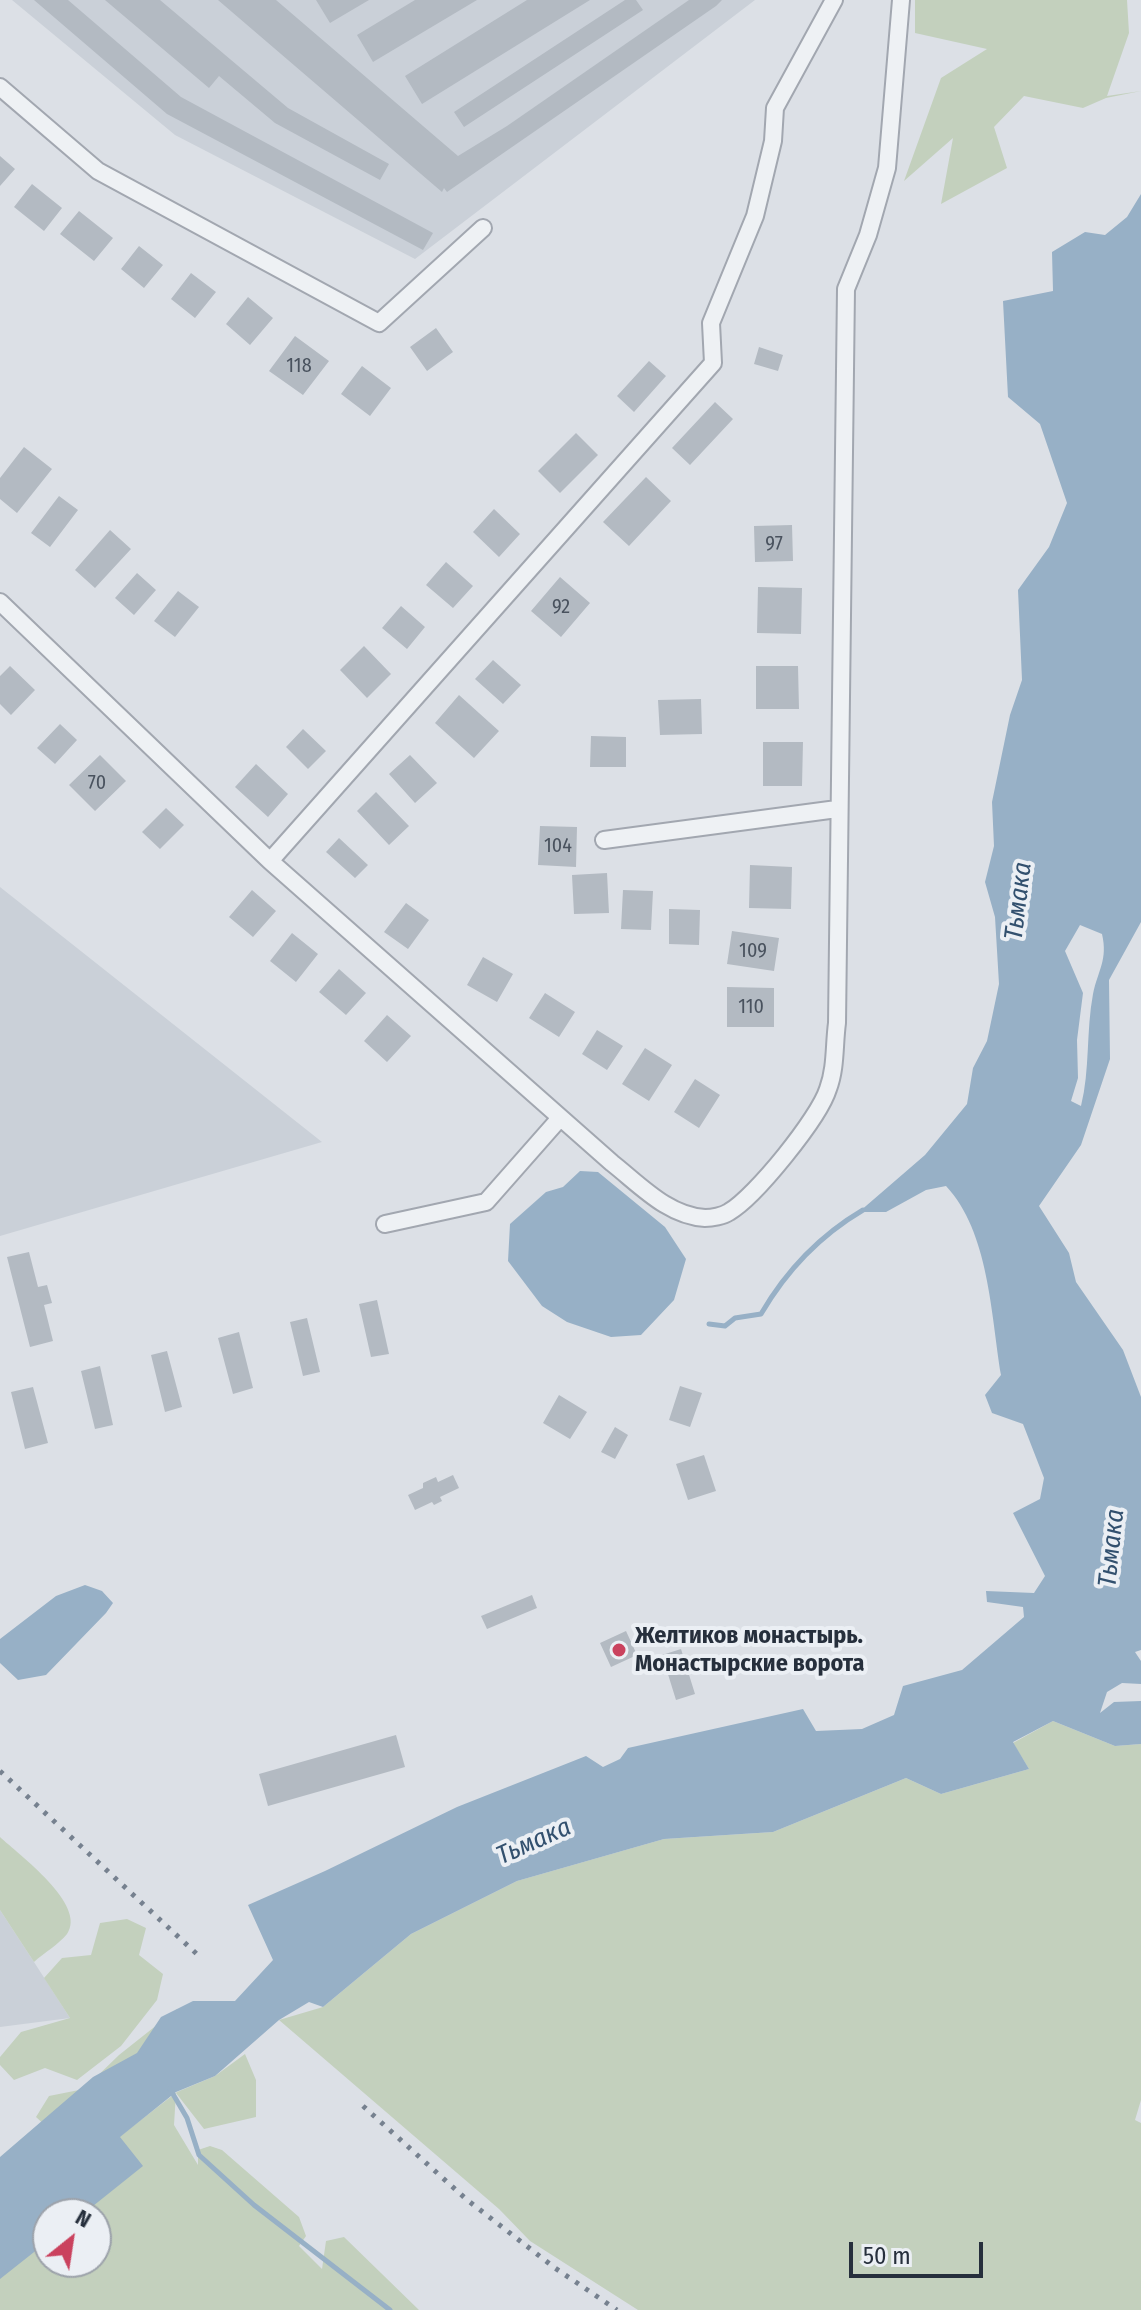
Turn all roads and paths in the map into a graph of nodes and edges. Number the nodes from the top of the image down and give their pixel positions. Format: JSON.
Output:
{"nodes":[{"id":1,"x":834,"y":0,"type":"edge"},
{"id":2,"x":901,"y":0,"type":"edge"},
{"id":3,"x":0,"y":87,"type":"edge"},
{"id":4,"x":483,"y":228,"type":"dead end"},
{"id":5,"x":0,"y":602,"type":"edge"},
{"id":6,"x":837,"y":809,"type":"junction"},
{"id":7,"x":604,"y":840,"type":"dead end"},
{"id":8,"x":270,"y":861,"type":"junction"},
{"id":9,"x":560,"y":1118,"type":"junction"},
{"id":10,"x":385,"y":1224,"type":"dead end"}],
"edges":[{"from":1,"to":8,"type":"street"},
{"from":2,"to":6,"type":"street"},
{"from":3,"to":4,"type":"street"},
{"from":5,"to":8,"type":"street"},
{"from":6,"to":7,"type":"street"},
{"from":6,"to":9,"type":"street"},
{"from":8,"to":9,"type":"street"},
{"from":9,"to":10,"type":"street"}]}
